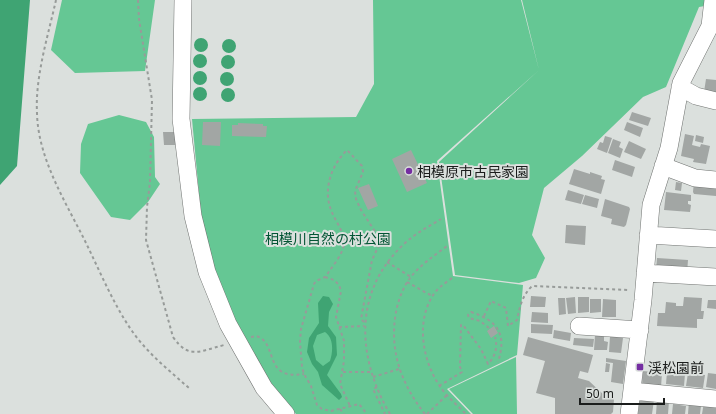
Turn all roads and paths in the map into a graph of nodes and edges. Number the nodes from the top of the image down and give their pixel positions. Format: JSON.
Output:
{"nodes":[{"id":1,"x":56,"y":0,"type":"edge"},
{"id":2,"x":138,"y":0,"type":"edge"},
{"id":3,"x":183,"y":0,"type":"edge"},
{"id":4,"x":713,"y":0,"type":"edge"},
{"id":5,"x":713,"y":22,"type":"edge"},
{"id":6,"x":680,"y":85,"type":"junction"},
{"id":7,"x":716,"y":101,"type":"edge"},
{"id":8,"x":663,"y":166,"type":"junction"},
{"id":9,"x":716,"y":180,"type":"edge"},
{"id":10,"x":441,"y":220,"type":"dead end"},
{"id":11,"x":648,"y":235,"type":"junction"},
{"id":12,"x":716,"y":239,"type":"edge"},
{"id":13,"x":447,"y":246,"type":"dead end"},
{"id":14,"x":387,"y":262,"type":"junction"},
{"id":15,"x":645,"y":272,"type":"junction"},
{"id":16,"x":325,"y":277,"type":"junction"},
{"id":17,"x":410,"y":277,"type":"junction"},
{"id":18,"x":716,"y":277,"type":"edge"},
{"id":19,"x":452,"y":278,"type":"dead end"},
{"id":20,"x":407,"y":282,"type":"junction"},
{"id":21,"x":644,"y":291,"type":"junction"},
{"id":22,"x":432,"y":296,"type":"junction"},
{"id":23,"x":484,"y":316,"type":"junction"},
{"id":24,"x":364,"y":322,"type":"junction"},
{"id":25,"x":364,"y":326,"type":"junction"},
{"id":26,"x":579,"y":326,"type":"dead end"},
{"id":27,"x":339,"y":327,"type":"junction"},
{"id":28,"x":489,"y":328,"type":"dead end"},
{"id":29,"x":640,"y":330,"type":"junction"},
{"id":30,"x":495,"y":337,"type":"dead end"},
{"id":31,"x":238,"y":342,"type":"junction"},
{"id":32,"x":498,"y":362,"type":"dead end"},
{"id":33,"x":399,"y":370,"type":"junction"},
{"id":34,"x":343,"y":372,"type":"junction"},
{"id":35,"x":371,"y":372,"type":"junction"},
{"id":36,"x":304,"y":374,"type":"junction"},
{"id":37,"x":373,"y":377,"type":"junction"},
{"id":38,"x":439,"y":386,"type":"junction"},
{"id":39,"x":377,"y":387,"type":"junction"},
{"id":40,"x":190,"y":389,"type":"dead end"},
{"id":41,"x":632,"y":391,"type":"junction"},
{"id":42,"x":447,"y":395,"type":"junction"},
{"id":43,"x":716,"y":399,"type":"edge"},
{"id":44,"x":350,"y":406,"type":"junction"},
{"id":45,"x":340,"y":409,"type":"junction"},
{"id":46,"x":286,"y":414,"type":"edge"},
{"id":47,"x":344,"y":414,"type":"edge"},
{"id":48,"x":367,"y":414,"type":"edge"},
{"id":49,"x":385,"y":414,"type":"edge"},
{"id":50,"x":390,"y":414,"type":"edge"},
{"id":51,"x":426,"y":414,"type":"edge"},
{"id":52,"x":466,"y":414,"type":"edge"},
{"id":53,"x":629,"y":414,"type":"edge"}],
"edges":[{"from":1,"to":40,"type":"path"},
{"from":2,"to":31,"type":"path"},
{"from":3,"to":31,"type":"street"},
{"from":4,"to":5,"type":"street"},
{"from":5,"to":6,"type":"street"},
{"from":6,"to":7,"type":"street"},
{"from":6,"to":8,"type":"street"},
{"from":8,"to":9,"type":"street"},
{"from":8,"to":11,"type":"street"},
{"from":10,"to":14,"type":"path"},
{"from":11,"to":12,"type":"street"},
{"from":11,"to":15,"type":"street"},
{"from":13,"to":17,"type":"path"},
{"from":14,"to":17,"type":"path"},
{"from":14,"to":24,"type":"path"},
{"from":15,"to":18,"type":"street"},
{"from":15,"to":21,"type":"street"},
{"from":16,"to":24,"type":"path"},
{"from":16,"to":27,"type":"path"},
{"from":16,"to":36,"type":"path"},
{"from":17,"to":20,"type":"path"},
{"from":19,"to":22,"type":"path"},
{"from":20,"to":22,"type":"path"},
{"from":20,"to":33,"type":"path"},
{"from":21,"to":23,"type":"path"},
{"from":21,"to":29,"type":"street"},
{"from":22,"to":38,"type":"path"},
{"from":23,"to":28,"type":"path"},
{"from":23,"to":32,"type":"path"},
{"from":24,"to":25,"type":"path"},
{"from":25,"to":27,"type":"path"},
{"from":25,"to":35,"type":"path"},
{"from":26,"to":29,"type":"street"},
{"from":27,"to":34,"type":"path"},
{"from":29,"to":41,"type":"street"},
{"from":30,"to":38,"type":"path"},
{"from":31,"to":36,"type":"path"},
{"from":31,"to":46,"type":"street"},
{"from":33,"to":37,"type":"path"},
{"from":33,"to":51,"type":"path"},
{"from":34,"to":35,"type":"path"},
{"from":34,"to":44,"type":"path"},
{"from":35,"to":37,"type":"path"},
{"from":36,"to":45,"type":"path"},
{"from":37,"to":39,"type":"path"},
{"from":38,"to":42,"type":"path"},
{"from":39,"to":49,"type":"path"},
{"from":39,"to":50,"type":"path"},
{"from":41,"to":43,"type":"street"},
{"from":41,"to":53,"type":"street"},
{"from":42,"to":51,"type":"path"},
{"from":42,"to":52,"type":"path"},
{"from":44,"to":45,"type":"path"},
{"from":44,"to":48,"type":"path"},
{"from":45,"to":47,"type":"path"}]}
